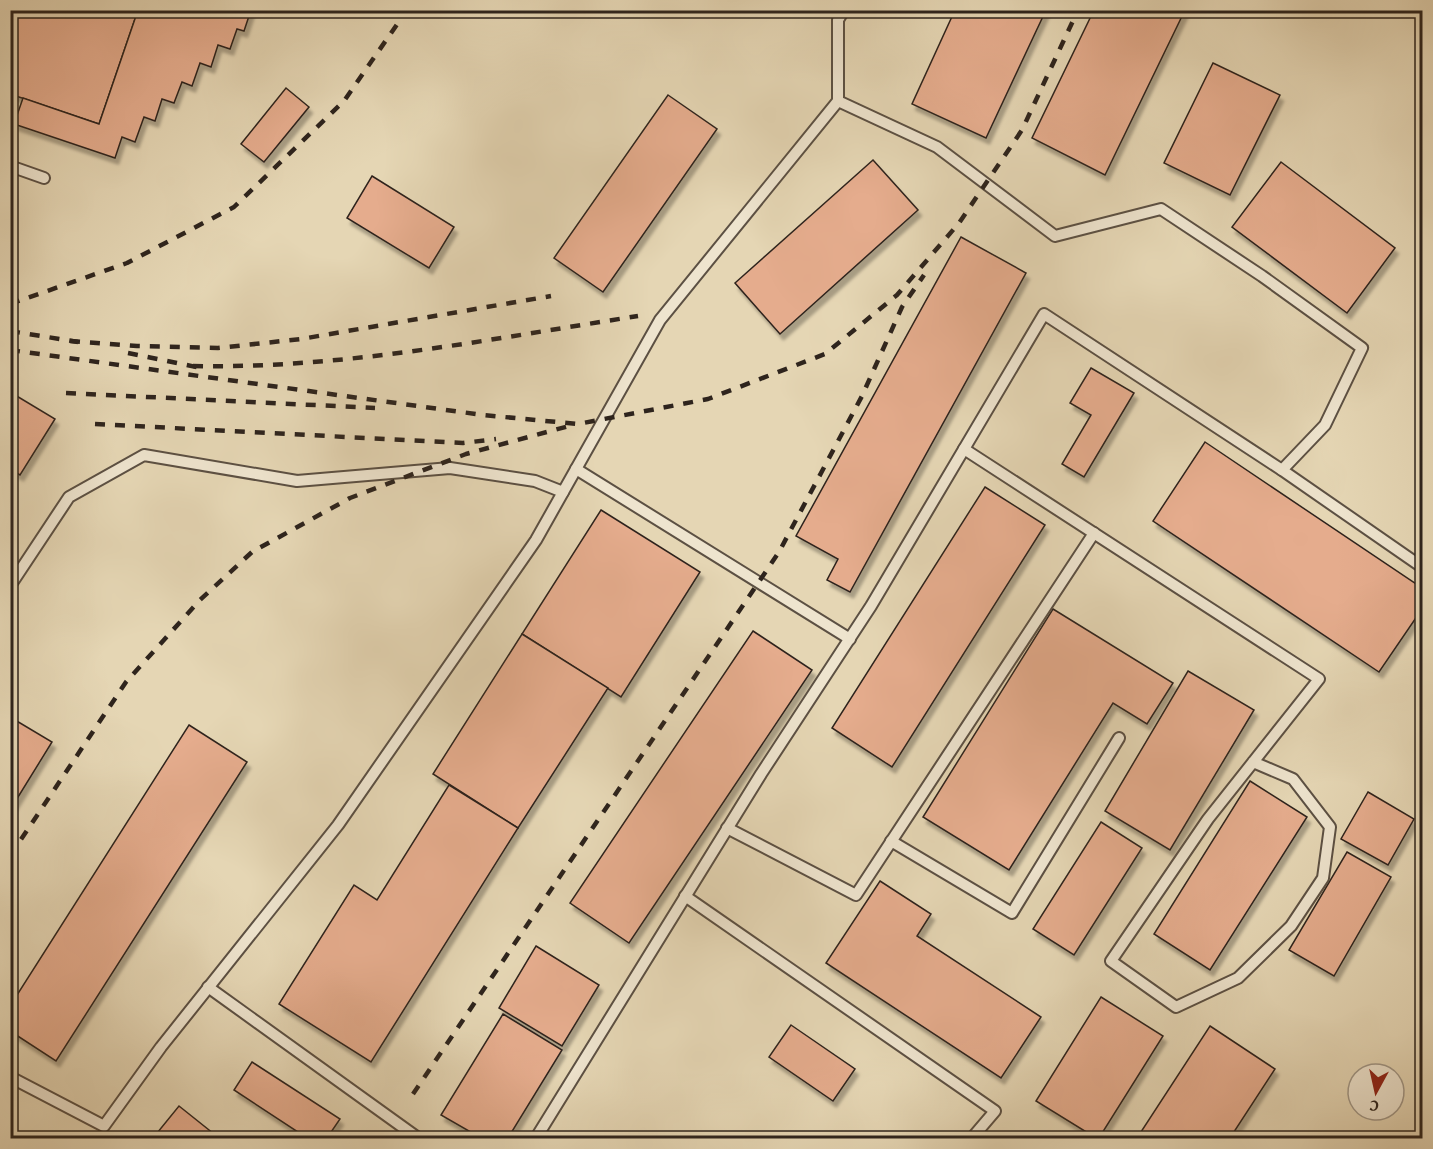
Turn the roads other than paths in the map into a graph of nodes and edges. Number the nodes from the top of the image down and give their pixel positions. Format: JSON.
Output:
{"nodes":[{"id":1,"x":844,"y":10,"type":"edge"},
{"id":2,"x":838,"y":101,"type":"junction"},
{"id":3,"x":10,"y":166,"type":"edge"},
{"id":4,"x":44,"y":178,"type":"dead end"},
{"id":5,"x":964,"y":449,"type":"junction"},
{"id":6,"x":576,"y":469,"type":"junction"},
{"id":7,"x":1282,"y":470,"type":"junction"},
{"id":8,"x":563,"y":492,"type":"junction"},
{"id":9,"x":1094,"y":533,"type":"junction"},
{"id":10,"x":1422,"y":567,"type":"edge"},
{"id":11,"x":10,"y":586,"type":"edge"},
{"id":12,"x":850,"y":639,"type":"junction"},
{"id":13,"x":1119,"y":738,"type":"dead end"},
{"id":14,"x":1253,"y":762,"type":"junction"},
{"id":15,"x":728,"y":828,"type":"junction"},
{"id":16,"x":891,"y":841,"type":"junction"},
{"id":17,"x":685,"y":896,"type":"junction"},
{"id":18,"x":208,"y":987,"type":"junction"},
{"id":19,"x":10,"y":1077,"type":"edge"},
{"id":20,"x":104,"y":1126,"type":"junction"},
{"id":21,"x":104,"y":1138,"type":"edge"},
{"id":22,"x":418,"y":1138,"type":"edge"},
{"id":23,"x":536,"y":1138,"type":"edge"},
{"id":24,"x":972,"y":1138,"type":"edge"}],
"edges":[{"from":1,"to":2,"type":"lane"},
{"from":2,"to":6,"type":"lane"},
{"from":2,"to":7,"type":"lane"},
{"from":3,"to":4,"type":"lane"},
{"from":5,"to":7,"type":"lane"},
{"from":5,"to":9,"type":"lane"},
{"from":5,"to":12,"type":"lane"},
{"from":6,"to":8,"type":"lane"},
{"from":6,"to":12,"type":"lane"},
{"from":7,"to":10,"type":"lane"},
{"from":8,"to":11,"type":"lane"},
{"from":8,"to":18,"type":"lane"},
{"from":9,"to":14,"type":"lane"},
{"from":9,"to":16,"type":"lane"},
{"from":12,"to":15,"type":"lane"},
{"from":13,"to":16,"type":"lane"},
{"from":14,"to":14,"type":"lane"},
{"from":15,"to":16,"type":"lane"},
{"from":15,"to":17,"type":"lane"},
{"from":17,"to":23,"type":"lane"},
{"from":17,"to":24,"type":"lane"},
{"from":18,"to":20,"type":"lane"},
{"from":18,"to":22,"type":"lane"},
{"from":19,"to":20,"type":"lane"},
{"from":20,"to":21,"type":"lane"}]}
